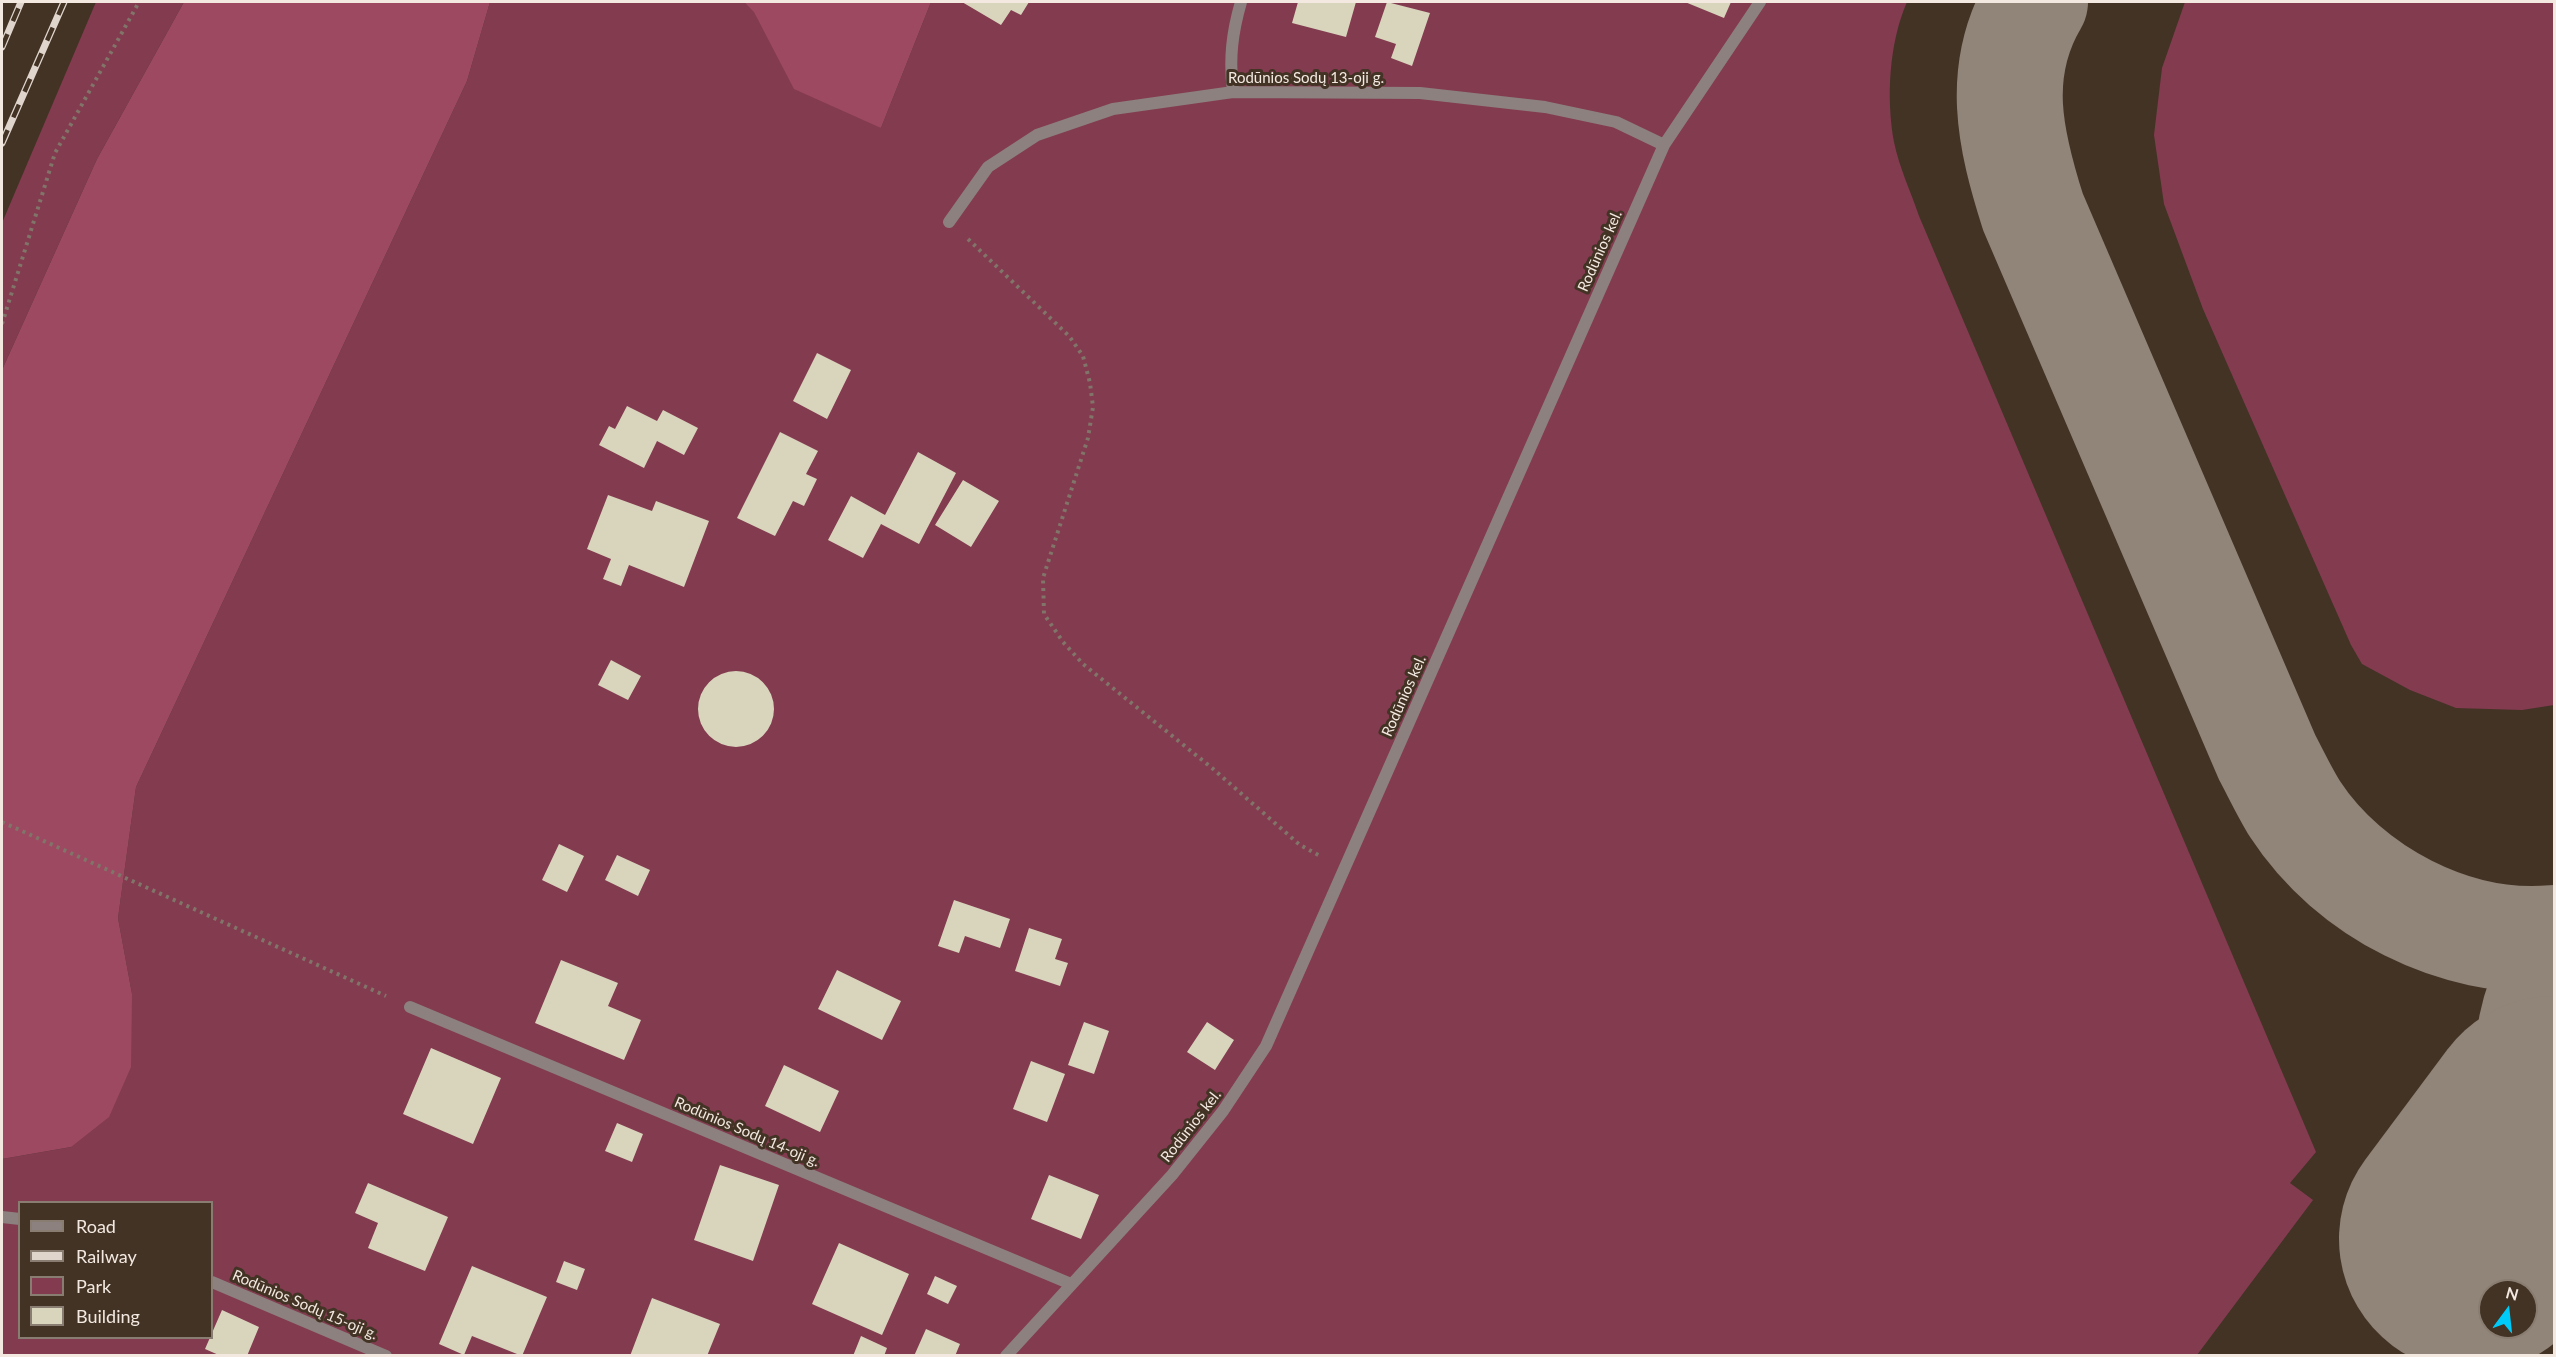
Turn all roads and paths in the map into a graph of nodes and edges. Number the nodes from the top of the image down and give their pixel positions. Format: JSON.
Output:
{"nodes":[{"id":1,"x":139,"y":2,"type":"edge"},
{"id":2,"x":1241,"y":2,"type":"edge"},
{"id":3,"x":1760,"y":2,"type":"edge"},
{"id":4,"x":1233,"y":92,"type":"junction"},
{"id":5,"x":1664,"y":145,"type":"junction"},
{"id":6,"x":949,"y":222,"type":"joint"},
{"id":7,"x":2,"y":324,"type":"edge"},
{"id":8,"x":2,"y":822,"type":"edge"},
{"id":9,"x":1344,"y":869,"type":"junction"},
{"id":10,"x":410,"y":1007,"type":"joint"},
{"id":11,"x":2,"y":1217,"type":"edge"},
{"id":12,"x":18,"y":1219,"type":"edge"},
{"id":13,"x":213,"y":1282,"type":"edge"},
{"id":14,"x":1071,"y":1284,"type":"junction"},
{"id":15,"x":386,"y":1356,"type":"edge"},
{"id":16,"x":1006,"y":1356,"type":"edge"}],
"edges":[{"from":1,"to":7,"type":"path"},
{"from":2,"to":4,"type":"street"},
{"from":3,"to":5,"type":"street","name":"Rodūnios kel."},
{"from":4,"to":5,"type":"street","name":"Rodūnios Sodų 13-oji g."},
{"from":4,"to":6,"type":"street","name":"Rodūnios Sodų 13-oji g."},
{"from":5,"to":9,"type":"street","name":"Rodūnios kel."},
{"from":6,"to":9,"type":"path"},
{"from":8,"to":10,"type":"path"},
{"from":9,"to":14,"type":"street","name":"Rodūnios kel."},
{"from":10,"to":14,"type":"street","name":"Rodūnios Sodų 14-oji g."},
{"from":11,"to":12,"type":"street"},
{"from":13,"to":15,"type":"street","name":"Rodūnios Sodų 15-oji g."},
{"from":14,"to":16,"type":"street","name":"Rodūnios kel."}]}
